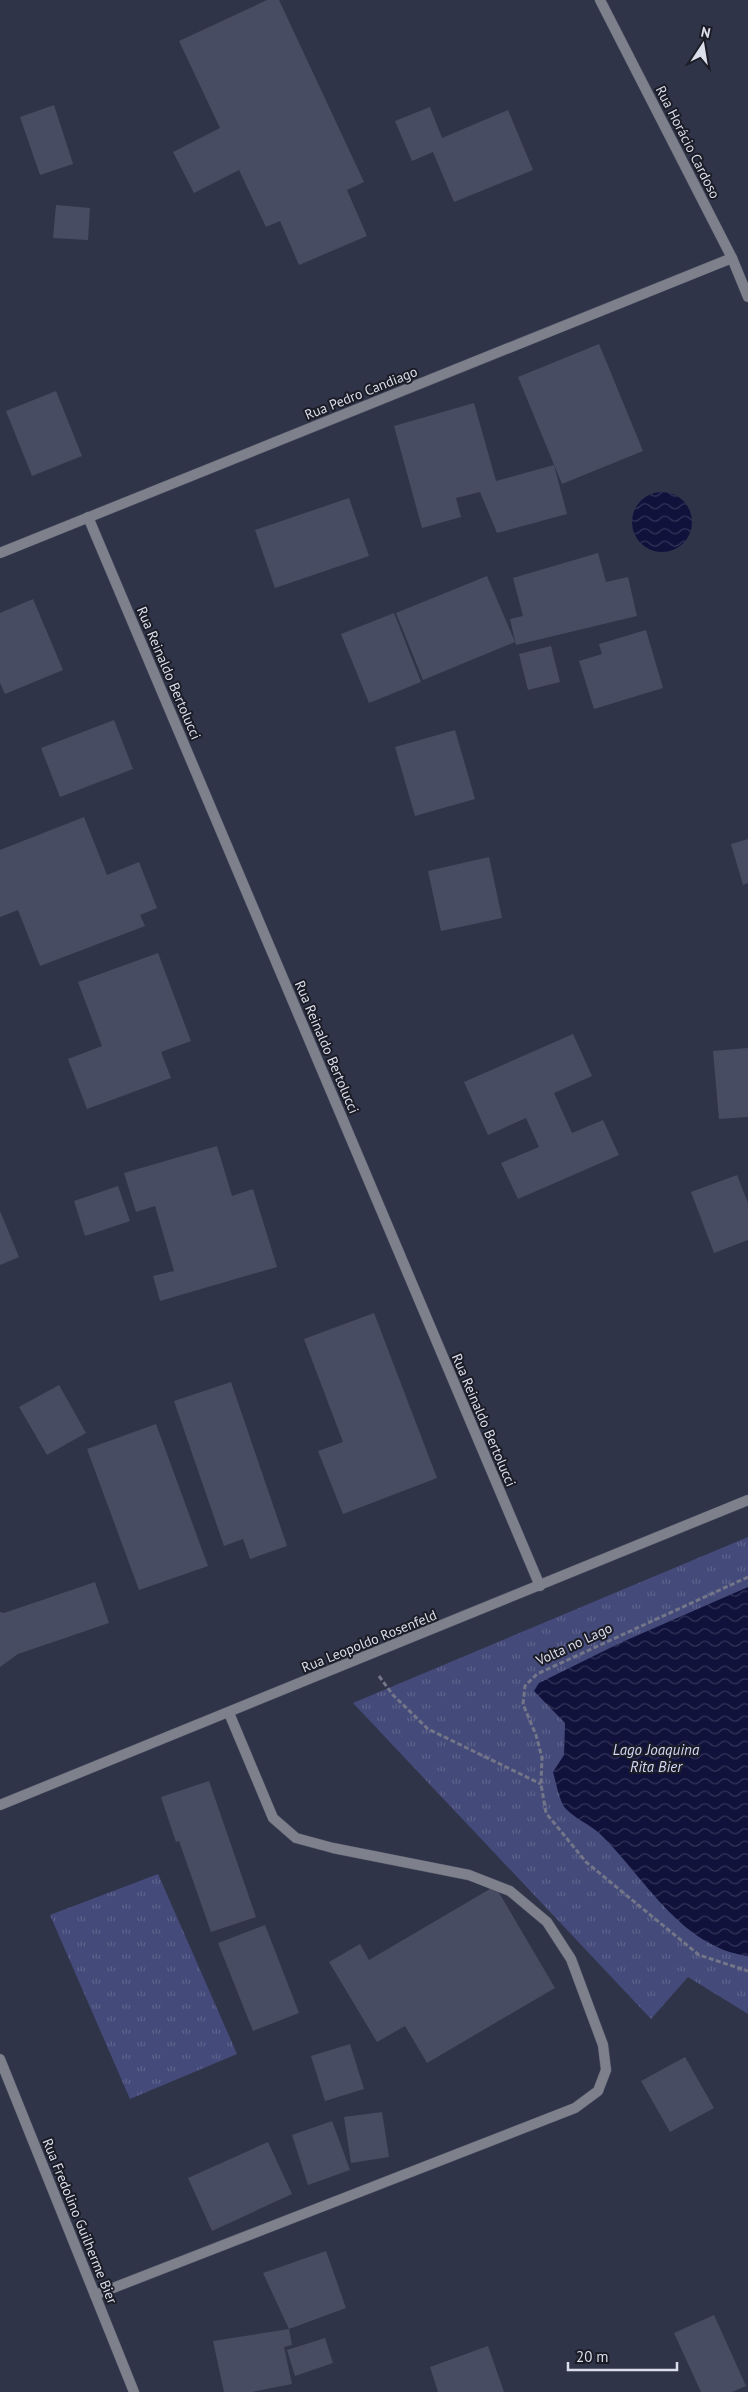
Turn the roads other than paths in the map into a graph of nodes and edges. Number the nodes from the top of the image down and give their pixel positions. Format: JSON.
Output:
{"nodes":[{"id":1,"x":600,"y":0,"type":"edge"},
{"id":2,"x":732,"y":258,"type":"junction"},
{"id":3,"x":748,"y":297,"type":"edge"},
{"id":4,"x":88,"y":517,"type":"junction"},
{"id":5,"x":0,"y":553,"type":"edge"},
{"id":6,"x":748,"y":1500,"type":"edge"},
{"id":7,"x":540,"y":1586,"type":"junction"},
{"id":8,"x":229,"y":1713,"type":"junction"},
{"id":9,"x":0,"y":1805,"type":"edge"},
{"id":10,"x":0,"y":2060,"type":"edge"},
{"id":11,"x":95,"y":2295,"type":"junction"},
{"id":12,"x":134,"y":2392,"type":"edge"}],
"edges":[{"from":1,"to":2,"type":"street","name":"Rua Horácio Cardoso"},
{"from":2,"to":3,"type":"street","name":"Rua Horácio Cardoso"},
{"from":2,"to":4,"type":"street","name":"Rua Pedro Candiago"},
{"from":4,"to":5,"type":"street","name":"Rua Pedro Candiago"},
{"from":4,"to":7,"type":"street","name":"Rua Reinaldo Bertolucci"},
{"from":6,"to":7,"type":"street","name":"Rua Leopoldo Rosenfeld"},
{"from":7,"to":8,"type":"street","name":"Rua Leopoldo Rosenfeld"},
{"from":8,"to":9,"type":"street","name":"Rua Leopoldo Rosenfeld"},
{"from":8,"to":11,"type":"street"},
{"from":10,"to":11,"type":"street","name":"Rua Fredolino Guilherme Bier"},
{"from":11,"to":12,"type":"street","name":"Rua Fredolino Guilherme Bier"}]}
